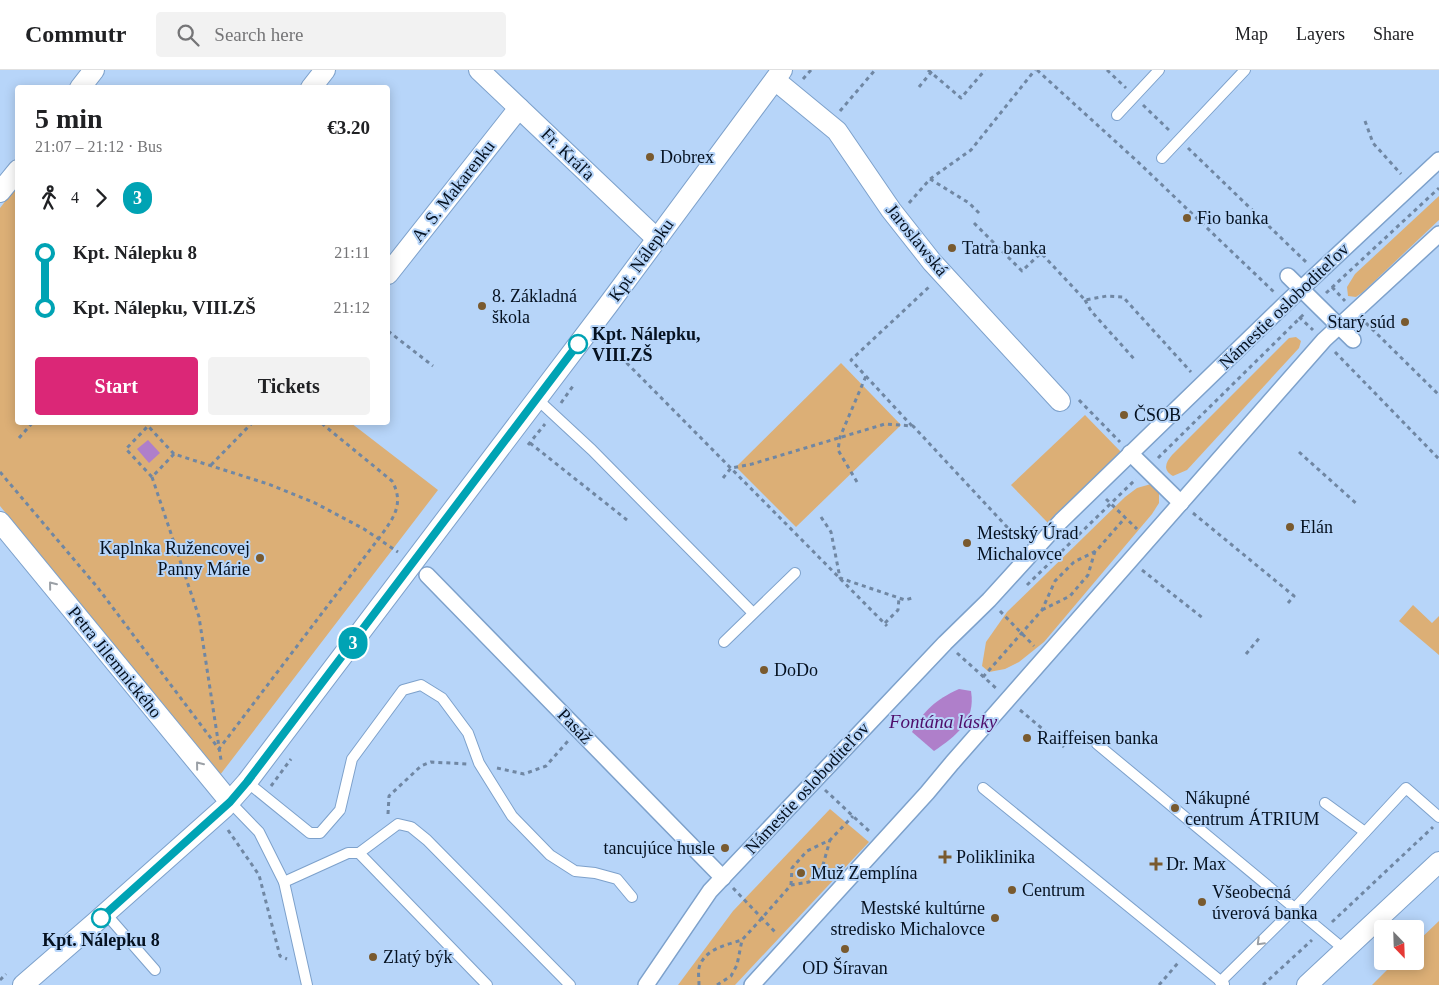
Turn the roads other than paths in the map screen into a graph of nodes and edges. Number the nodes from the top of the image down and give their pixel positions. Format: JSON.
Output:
{"nodes":[{"id":1,"x":94,"y":70,"type":"edge"},
{"id":2,"x":325,"y":70,"type":"edge"},
{"id":3,"x":479,"y":70,"type":"edge"},
{"id":4,"x":1245,"y":70,"type":"edge"},
{"id":5,"x":1156,"y":71,"type":"edge"},
{"id":6,"x":779,"y":75,"type":"edge"},
{"id":7,"x":82,"y":85,"type":"edge"},
{"id":8,"x":313,"y":85,"type":"edge"},
{"id":9,"x":519,"y":108,"type":"junction"},
{"id":10,"x":1117,"y":115,"type":"dead end"},
{"id":11,"x":1162,"y":158,"type":"dead end"},
{"id":12,"x":1439,"y":160,"type":"edge"},
{"id":13,"x":15,"y":174,"type":"edge"},
{"id":14,"x":0,"y":192,"type":"edge"},
{"id":15,"x":1439,"y":234,"type":"edge"},
{"id":16,"x":657,"y":239,"type":"junction"},
{"id":17,"x":390,"y":271,"type":"edge"},
{"id":18,"x":1288,"y":276,"type":"dead end"},
{"id":19,"x":1301,"y":288,"type":"junction"},
{"id":20,"x":1339,"y":326,"type":"junction"},
{"id":21,"x":1353,"y":340,"type":"dead end"},
{"id":22,"x":537,"y":399,"type":"junction"},
{"id":23,"x":1060,"y":401,"type":"dead end"},
{"id":24,"x":1130,"y":453,"type":"junction"},
{"id":25,"x":1181,"y":503,"type":"junction"},
{"id":26,"x":0,"y":522,"type":"edge"},
{"id":27,"x":795,"y":573,"type":"dead end"},
{"id":28,"x":427,"y":575,"type":"dead end"},
{"id":29,"x":754,"y":613,"type":"junction"},
{"id":30,"x":724,"y":642,"type":"dead end"},
{"id":31,"x":1097,"y":744,"type":"dead end"},
{"id":32,"x":247,"y":782,"type":"junction"},
{"id":33,"x":984,"y":788,"type":"dead end"},
{"id":34,"x":230,"y":802,"type":"junction"},
{"id":35,"x":1325,"y":803,"type":"dead end"},
{"id":36,"x":1439,"y":819,"type":"edge"},
{"id":37,"x":1365,"y":832,"type":"junction"},
{"id":38,"x":359,"y":853,"type":"junction"},
{"id":39,"x":1439,"y":862,"type":"edge"},
{"id":40,"x":723,"y":878,"type":"junction"},
{"id":41,"x":284,"y":882,"type":"junction"},
{"id":42,"x":632,"y":897,"type":"dead end"},
{"id":43,"x":1295,"y":908,"type":"junction"},
{"id":44,"x":106,"y":914,"type":"junction"},
{"id":45,"x":1345,"y":950,"type":"junction"},
{"id":46,"x":155,"y":970,"type":"dead end"},
{"id":47,"x":1223,"y":983,"type":"edge"},
{"id":48,"x":23,"y":985,"type":"edge"},
{"id":49,"x":307,"y":985,"type":"edge"},
{"id":50,"x":487,"y":985,"type":"edge"},
{"id":51,"x":570,"y":985,"type":"edge"},
{"id":52,"x":646,"y":985,"type":"edge"},
{"id":53,"x":752,"y":985,"type":"edge"},
{"id":54,"x":1307,"y":985,"type":"edge"}],
"edges":[{"from":1,"to":7,"type":"street"},
{"from":2,"to":8,"type":"street"},
{"from":3,"to":9,"type":"street","name":"Fr. Kráľa"},
{"from":4,"to":11,"type":"lane"},
{"from":5,"to":10,"type":"lane"},
{"from":6,"to":16,"type":"street","name":"Kpt. Nálepku"},
{"from":6,"to":23,"type":"street","name":"Jaroslawská"},
{"from":9,"to":16,"type":"street","name":"Fr. Kráľa"},
{"from":9,"to":17,"type":"street","name":"A. S. Makarenku"},
{"from":12,"to":19,"type":"street","name":"Námestie osloboditeľov"},
{"from":13,"to":14,"type":"street"},
{"from":15,"to":20,"type":"street"},
{"from":16,"to":22,"type":"street","name":"Kpt. Nálepku"},
{"from":18,"to":19,"type":"street"},
{"from":19,"to":20,"type":"street"},
{"from":19,"to":24,"type":"street","name":"Námestie osloboditeľov"},
{"from":20,"to":21,"type":"street"},
{"from":20,"to":25,"type":"street"},
{"from":22,"to":29,"type":"lane"},
{"from":22,"to":32,"type":"street","name":"Kpt. Nálepku"},
{"from":24,"to":25,"type":"street"},
{"from":24,"to":40,"type":"street","name":"Námestie osloboditeľov"},
{"from":25,"to":53,"type":"street"},
{"from":34,"to":26,"type":"street","name":"Petra Jilemnického","one_way":true},
{"from":27,"to":29,"type":"lane"},
{"from":28,"to":40,"type":"street","name":"Pasáž"},
{"from":29,"to":30,"type":"lane"},
{"from":31,"to":43,"type":"lane"},
{"from":32,"to":34,"type":"street","name":"Kpt. Nálepku"},
{"from":32,"to":42,"type":"lane"},
{"from":33,"to":47,"type":"lane"},
{"from":34,"to":41,"type":"lane"},
{"from":34,"to":44,"type":"street","name":"Kpt. Nálepku"},
{"from":35,"to":37,"type":"lane"},
{"from":36,"to":37,"type":"lane"},
{"from":37,"to":43,"type":"lane"},
{"from":38,"to":41,"type":"lane"},
{"from":38,"to":50,"type":"lane"},
{"from":38,"to":51,"type":"lane"},
{"from":39,"to":45,"type":"street"},
{"from":40,"to":52,"type":"street","name":"Námestie osloboditeľov"},
{"from":41,"to":49,"type":"lane"},
{"from":43,"to":45,"type":"lane"},
{"from":43,"to":47,"type":"lane","one_way":true},
{"from":44,"to":46,"type":"lane"},
{"from":44,"to":48,"type":"street","name":"Kpt. Nálepku"},
{"from":45,"to":54,"type":"street"}]}
